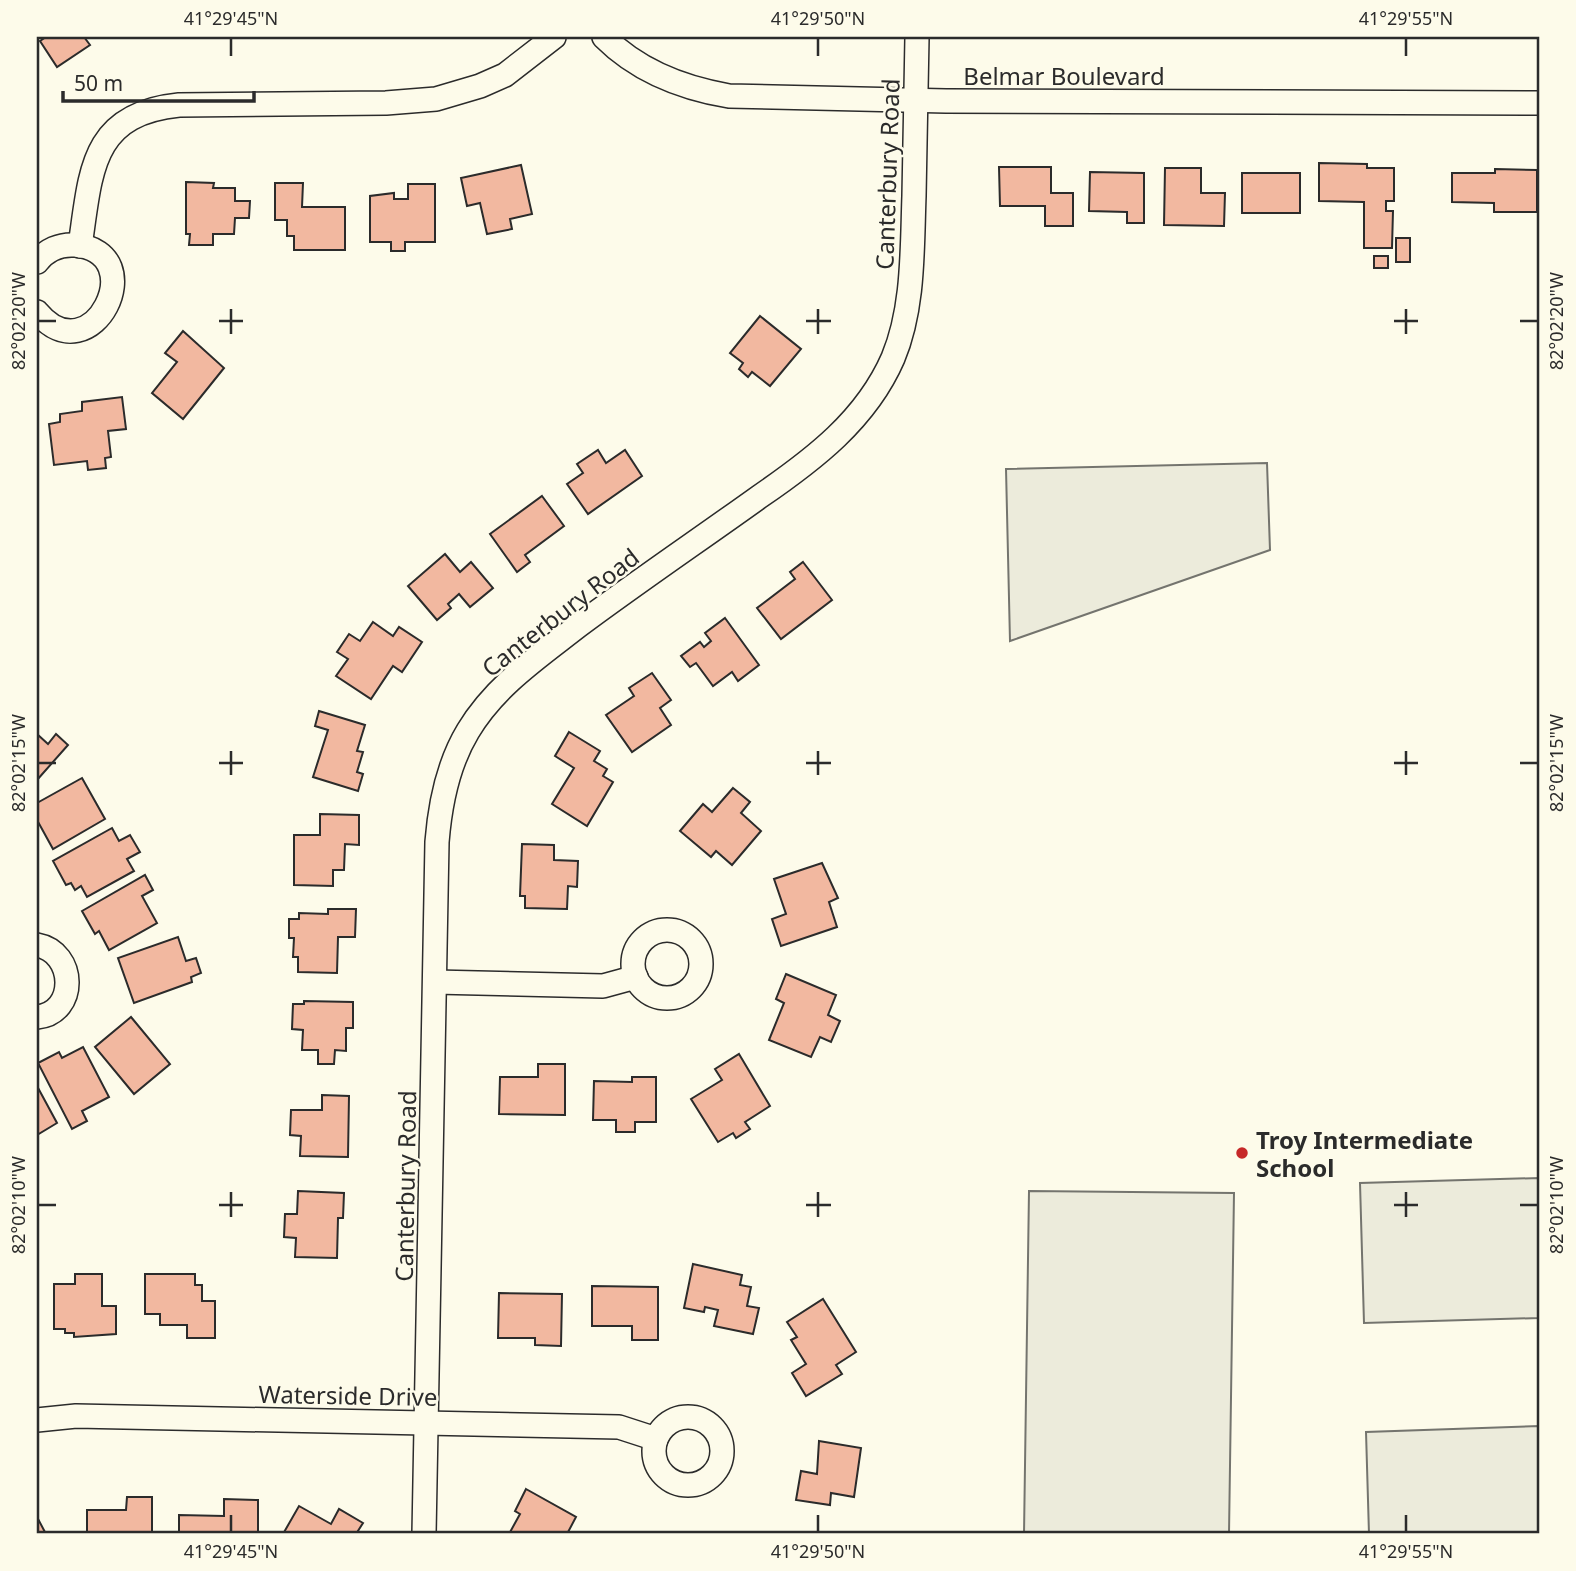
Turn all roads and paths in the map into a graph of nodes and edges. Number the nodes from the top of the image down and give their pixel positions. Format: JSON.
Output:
{"nodes":[{"id":1,"x":554,"y":37,"type":"edge"},
{"id":2,"x":604,"y":37,"type":"edge"},
{"id":3,"x":916,"y":37,"type":"edge"},
{"id":4,"x":916,"y":101,"type":"junction"},
{"id":5,"x":1539,"y":103,"type":"edge"},
{"id":6,"x":80,"y":246,"type":"junction"},
{"id":7,"x":37,"y":262,"type":"edge"},
{"id":8,"x":37,"y":312,"type":"edge"},
{"id":9,"x":37,"y":945,"type":"edge"},
{"id":10,"x":636,"y":977,"type":"dead end"},
{"id":11,"x":435,"y":982,"type":"junction"},
{"id":12,"x":37,"y":1017,"type":"edge"},
{"id":13,"x":37,"y":1420,"type":"edge"},
{"id":14,"x":426,"y":1423,"type":"junction"},
{"id":15,"x":656,"y":1439,"type":"dead end"},
{"id":16,"x":424,"y":1534,"type":"edge"}],
"edges":[{"from":1,"to":6,"type":"street"},
{"from":2,"to":4,"type":"street","name":"Belmar Boulevard"},
{"from":3,"to":4,"type":"street","name":"Canterbury Road"},
{"from":4,"to":5,"type":"street","name":"Belmar Boulevard"},
{"from":4,"to":11,"type":"street","name":"Canterbury Road"},
{"from":6,"to":7,"type":"street"},
{"from":6,"to":8,"type":"street"},
{"from":9,"to":12,"type":"street"},
{"from":10,"to":11,"type":"street"},
{"from":11,"to":14,"type":"street","name":"Canterbury Road"},
{"from":13,"to":14,"type":"street","name":"Waterside Drive"},
{"from":14,"to":15,"type":"street","name":"Waterside Drive"},
{"from":14,"to":16,"type":"street","name":"Canterbury Road"}]}
